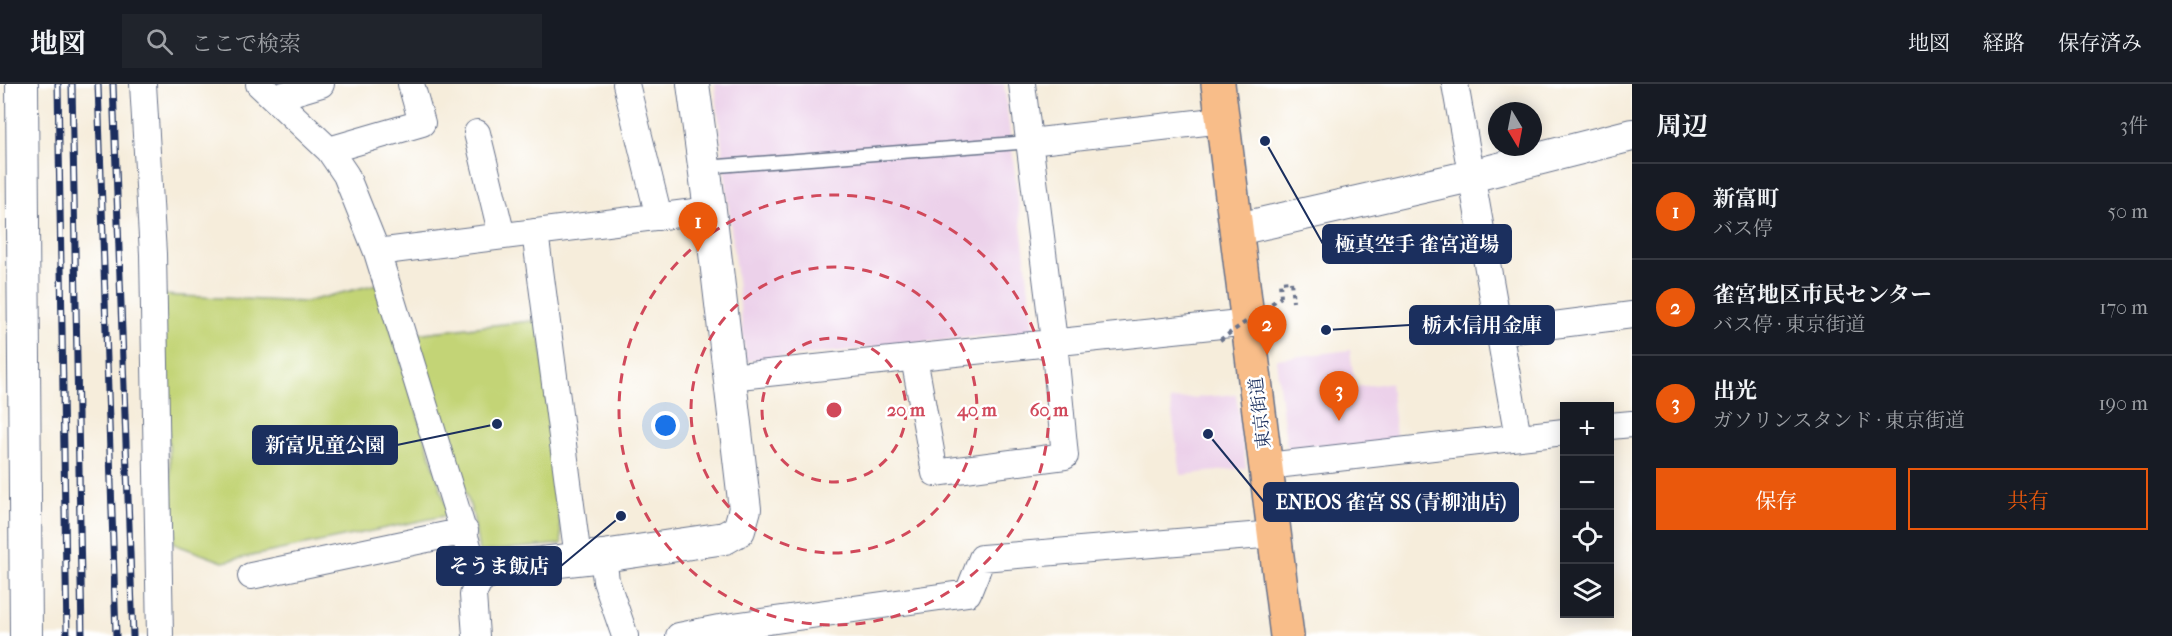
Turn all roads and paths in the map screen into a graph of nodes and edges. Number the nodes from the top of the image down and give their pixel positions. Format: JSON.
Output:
{"nodes":[{"id":1,"x":22,"y":84,"type":"edge"},
{"id":2,"x":143,"y":84,"type":"edge"},
{"id":3,"x":321,"y":84,"type":"edge"},
{"id":4,"x":411,"y":84,"type":"edge"},
{"id":5,"x":626,"y":84,"type":"edge"},
{"id":6,"x":693,"y":84,"type":"edge"},
{"id":7,"x":1022,"y":84,"type":"edge"},
{"id":8,"x":1218,"y":84,"type":"edge"},
{"id":9,"x":1455,"y":84,"type":"edge"},
{"id":10,"x":266,"y":91,"type":"edge"},
{"id":11,"x":1223,"y":120,"type":"junction"},
{"id":12,"x":477,"y":133,"type":"dead end"},
{"id":13,"x":1632,"y":135,"type":"edge"},
{"id":14,"x":1030,"y":142,"type":"junction"},
{"id":15,"x":329,"y":150,"type":"junction"},
{"id":16,"x":704,"y":167,"type":"junction"},
{"id":17,"x":1471,"y":176,"type":"junction"},
{"id":18,"x":710,"y":210,"type":"junction"},
{"id":19,"x":659,"y":217,"type":"junction"},
{"id":20,"x":1238,"y":229,"type":"junction"},
{"id":21,"x":536,"y":232,"type":"junction"},
{"id":22,"x":502,"y":236,"type":"junction"},
{"id":23,"x":377,"y":252,"type":"junction"},
{"id":24,"x":1293,"y":302,"type":"dead end"},
{"id":25,"x":1632,"y":315,"type":"edge"},
{"id":26,"x":1249,"y":322,"type":"junction"},
{"id":27,"x":1499,"y":332,"type":"junction"},
{"id":28,"x":1220,"y":340,"type":"dead end"},
{"id":29,"x":1054,"y":341,"type":"junction"},
{"id":30,"x":914,"y":358,"type":"junction"},
{"id":31,"x":730,"y":377,"type":"junction"},
{"id":32,"x":1632,"y":424,"type":"edge"},
{"id":33,"x":1614,"y":426,"type":"edge"},
{"id":34,"x":1560,"y":432,"type":"edge"},
{"id":35,"x":1518,"y":437,"type":"junction"},
{"id":36,"x":1267,"y":466,"type":"junction"},
{"id":37,"x":465,"y":531,"type":"junction"},
{"id":38,"x":1275,"y":534,"type":"junction"},
{"id":39,"x":590,"y":557,"type":"junction"},
{"id":40,"x":251,"y":576,"type":"dead end"},
{"id":41,"x":481,"y":576,"type":"junction"},
{"id":42,"x":26,"y":636,"type":"edge"},
{"id":43,"x":160,"y":636,"type":"edge"},
{"id":44,"x":476,"y":636,"type":"edge"},
{"id":45,"x":625,"y":636,"type":"edge"},
{"id":46,"x":680,"y":636,"type":"edge"},
{"id":47,"x":1287,"y":636,"type":"edge"}],
"edges":[{"from":1,"to":42,"type":"street"},
{"from":2,"to":43,"type":"street"},
{"from":3,"to":10,"type":"street"},
{"from":4,"to":15,"type":"street"},
{"from":5,"to":19,"type":"street"},
{"from":6,"to":16,"type":"street"},
{"from":7,"to":14,"type":"street"},
{"from":8,"to":11,"type":"highway","name":"東京街道"},
{"from":9,"to":17,"type":"street"},
{"from":10,"to":15,"type":"street"},
{"from":11,"to":14,"type":"street"},
{"from":11,"to":20,"type":"highway","name":"東京街道"},
{"from":12,"to":22,"type":"street"},
{"from":13,"to":17,"type":"street"},
{"from":14,"to":16,"type":"lane"},
{"from":14,"to":29,"type":"street"},
{"from":15,"to":23,"type":"street"},
{"from":16,"to":18,"type":"street"},
{"from":17,"to":20,"type":"street"},
{"from":17,"to":27,"type":"street"},
{"from":18,"to":19,"type":"street"},
{"from":18,"to":31,"type":"street"},
{"from":19,"to":21,"type":"street"},
{"from":20,"to":26,"type":"highway","name":"東京街道"},
{"from":21,"to":22,"type":"street"},
{"from":21,"to":39,"type":"street"},
{"from":22,"to":23,"type":"street"},
{"from":23,"to":37,"type":"street"},
{"from":24,"to":28,"type":"path","bridge":true},
{"from":25,"to":27,"type":"street"},
{"from":26,"to":29,"type":"street"},
{"from":26,"to":36,"type":"highway","name":"東京街道"},
{"from":27,"to":35,"type":"street"},
{"from":29,"to":30,"type":"street"},
{"from":29,"to":30,"type":"street"},
{"from":30,"to":31,"type":"street"},
{"from":31,"to":39,"type":"street"},
{"from":32,"to":33,"type":"street"},
{"from":34,"to":35,"type":"street"},
{"from":35,"to":36,"type":"street"},
{"from":36,"to":38,"type":"highway","name":"東京街道"},
{"from":37,"to":40,"type":"street"},
{"from":37,"to":41,"type":"street"},
{"from":38,"to":46,"type":"street"},
{"from":38,"to":47,"type":"highway","name":"東京街道"},
{"from":39,"to":41,"type":"street"},
{"from":39,"to":45,"type":"street"},
{"from":41,"to":44,"type":"street"}]}
